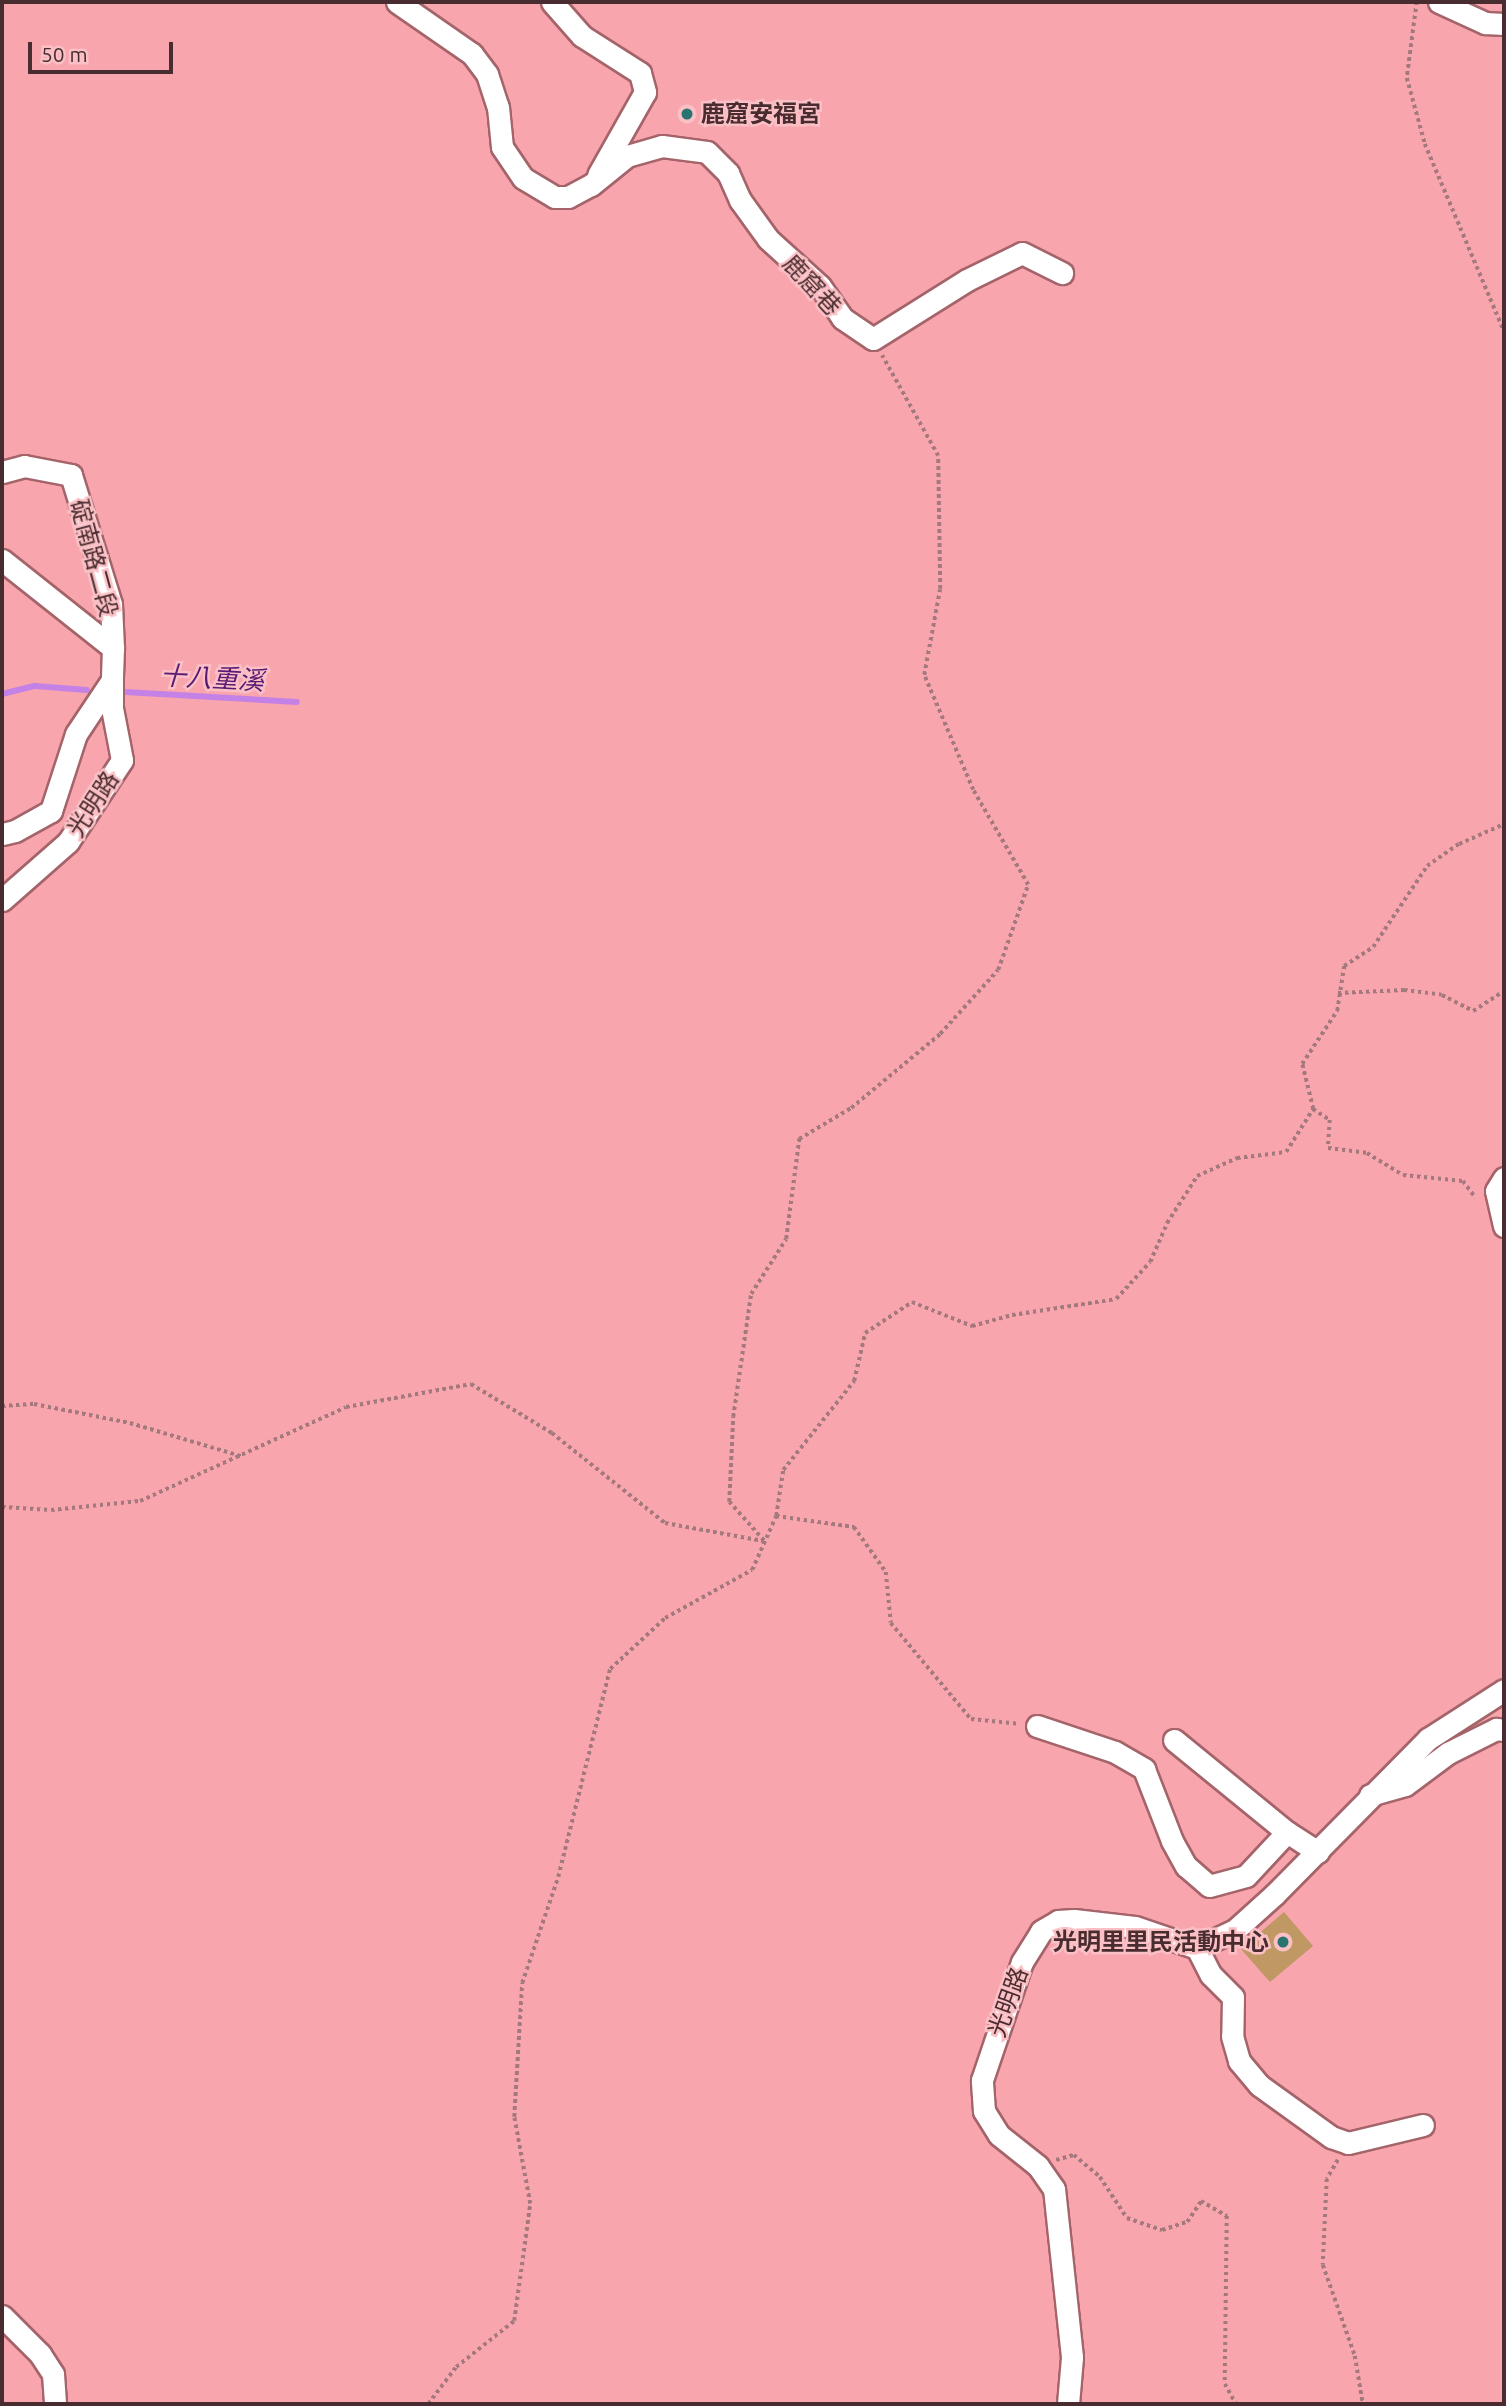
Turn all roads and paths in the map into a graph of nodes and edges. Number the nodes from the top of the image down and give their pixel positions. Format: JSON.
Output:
{"nodes":[{"id":1,"x":397,"y":2,"type":"edge"},
{"id":2,"x":552,"y":2,"type":"edge"},
{"id":3,"x":1417,"y":2,"type":"edge"},
{"id":4,"x":1439,"y":2,"type":"edge"},
{"id":5,"x":1504,"y":24,"type":"edge"},
{"id":6,"x":591,"y":186,"type":"junction"},
{"id":7,"x":1062,"y":272,"type":"dead end"},
{"id":8,"x":1504,"y":331,"type":"edge"},
{"id":9,"x":873,"y":339,"type":"junction"},
{"id":10,"x":2,"y":472,"type":"edge"},
{"id":11,"x":2,"y":560,"type":"edge"},
{"id":12,"x":113,"y":648,"type":"junction"},
{"id":13,"x":112,"y":680,"type":"junction"},
{"id":14,"x":1504,"y":824,"type":"edge"},
{"id":15,"x":2,"y":834,"type":"edge"},
{"id":16,"x":2,"y":900,"type":"edge"},
{"id":17,"x":1504,"y":991,"type":"edge"},
{"id":18,"x":1338,"y":993,"type":"junction"},
{"id":19,"x":1312,"y":1109,"type":"junction"},
{"id":20,"x":1504,"y":1178,"type":"edge"},
{"id":21,"x":1501,"y":1219,"type":"edge"},
{"id":22,"x":2,"y":1406,"type":"edge"},
{"id":23,"x":240,"y":1456,"type":"junction"},
{"id":24,"x":2,"y":1507,"type":"edge"},
{"id":25,"x":776,"y":1516,"type":"junction"},
{"id":26,"x":765,"y":1541,"type":"junction"},
{"id":27,"x":1504,"y":1690,"type":"edge"},
{"id":28,"x":1037,"y":1726,"type":"joint"},
{"id":29,"x":1504,"y":1730,"type":"edge"},
{"id":30,"x":1174,"y":1740,"type":"dead end"},
{"id":31,"x":1368,"y":1796,"type":"junction"},
{"id":32,"x":1287,"y":1832,"type":"junction"},
{"id":33,"x":1318,"y":1852,"type":"junction"},
{"id":34,"x":1197,"y":1948,"type":"junction"},
{"id":35,"x":1423,"y":2125,"type":"dead end"},
{"id":36,"x":1348,"y":2143,"type":"junction"},
{"id":37,"x":1038,"y":2166,"type":"junction"},
{"id":38,"x":2,"y":2316,"type":"edge"},
{"id":39,"x":55,"y":2404,"type":"edge"},
{"id":40,"x":428,"y":2404,"type":"edge"},
{"id":41,"x":1068,"y":2404,"type":"edge"},
{"id":42,"x":1236,"y":2404,"type":"edge"},
{"id":43,"x":1363,"y":2404,"type":"edge"}],
"edges":[{"from":1,"to":6,"type":"street","name":"鹿窟巷"},
{"from":2,"to":6,"type":"street"},
{"from":3,"to":8,"type":"path"},
{"from":4,"to":5,"type":"street"},
{"from":6,"to":9,"type":"street","name":"鹿窟巷"},
{"from":7,"to":9,"type":"street"},
{"from":9,"to":26,"type":"path"},
{"from":10,"to":12,"type":"street","name":"碇南路二段"},
{"from":11,"to":12,"type":"street"},
{"from":12,"to":13,"type":"street","name":"碇南路二段"},
{"from":13,"to":15,"type":"street"},
{"from":13,"to":16,"type":"street","name":"光明路"},
{"from":14,"to":18,"type":"path"},
{"from":17,"to":18,"type":"path"},
{"from":18,"to":19,"type":"path"},
{"from":19,"to":21,"type":"path"},
{"from":19,"to":25,"type":"path"},
{"from":20,"to":21,"type":"street"},
{"from":22,"to":23,"type":"path"},
{"from":23,"to":24,"type":"path"},
{"from":23,"to":26,"type":"path"},
{"from":25,"to":26,"type":"path"},
{"from":25,"to":28,"type":"path"},
{"from":26,"to":40,"type":"path"},
{"from":27,"to":31,"type":"street"},
{"from":28,"to":32,"type":"street"},
{"from":29,"to":31,"type":"street"},
{"from":30,"to":32,"type":"street"},
{"from":31,"to":33,"type":"street"},
{"from":32,"to":33,"type":"street"},
{"from":33,"to":34,"type":"street"},
{"from":34,"to":36,"type":"street"},
{"from":34,"to":37,"type":"street","name":"光明路"},
{"from":35,"to":36,"type":"street"},
{"from":36,"to":43,"type":"path"},
{"from":37,"to":41,"type":"street","name":"光明路"},
{"from":37,"to":42,"type":"path"},
{"from":38,"to":39,"type":"street"}]}
